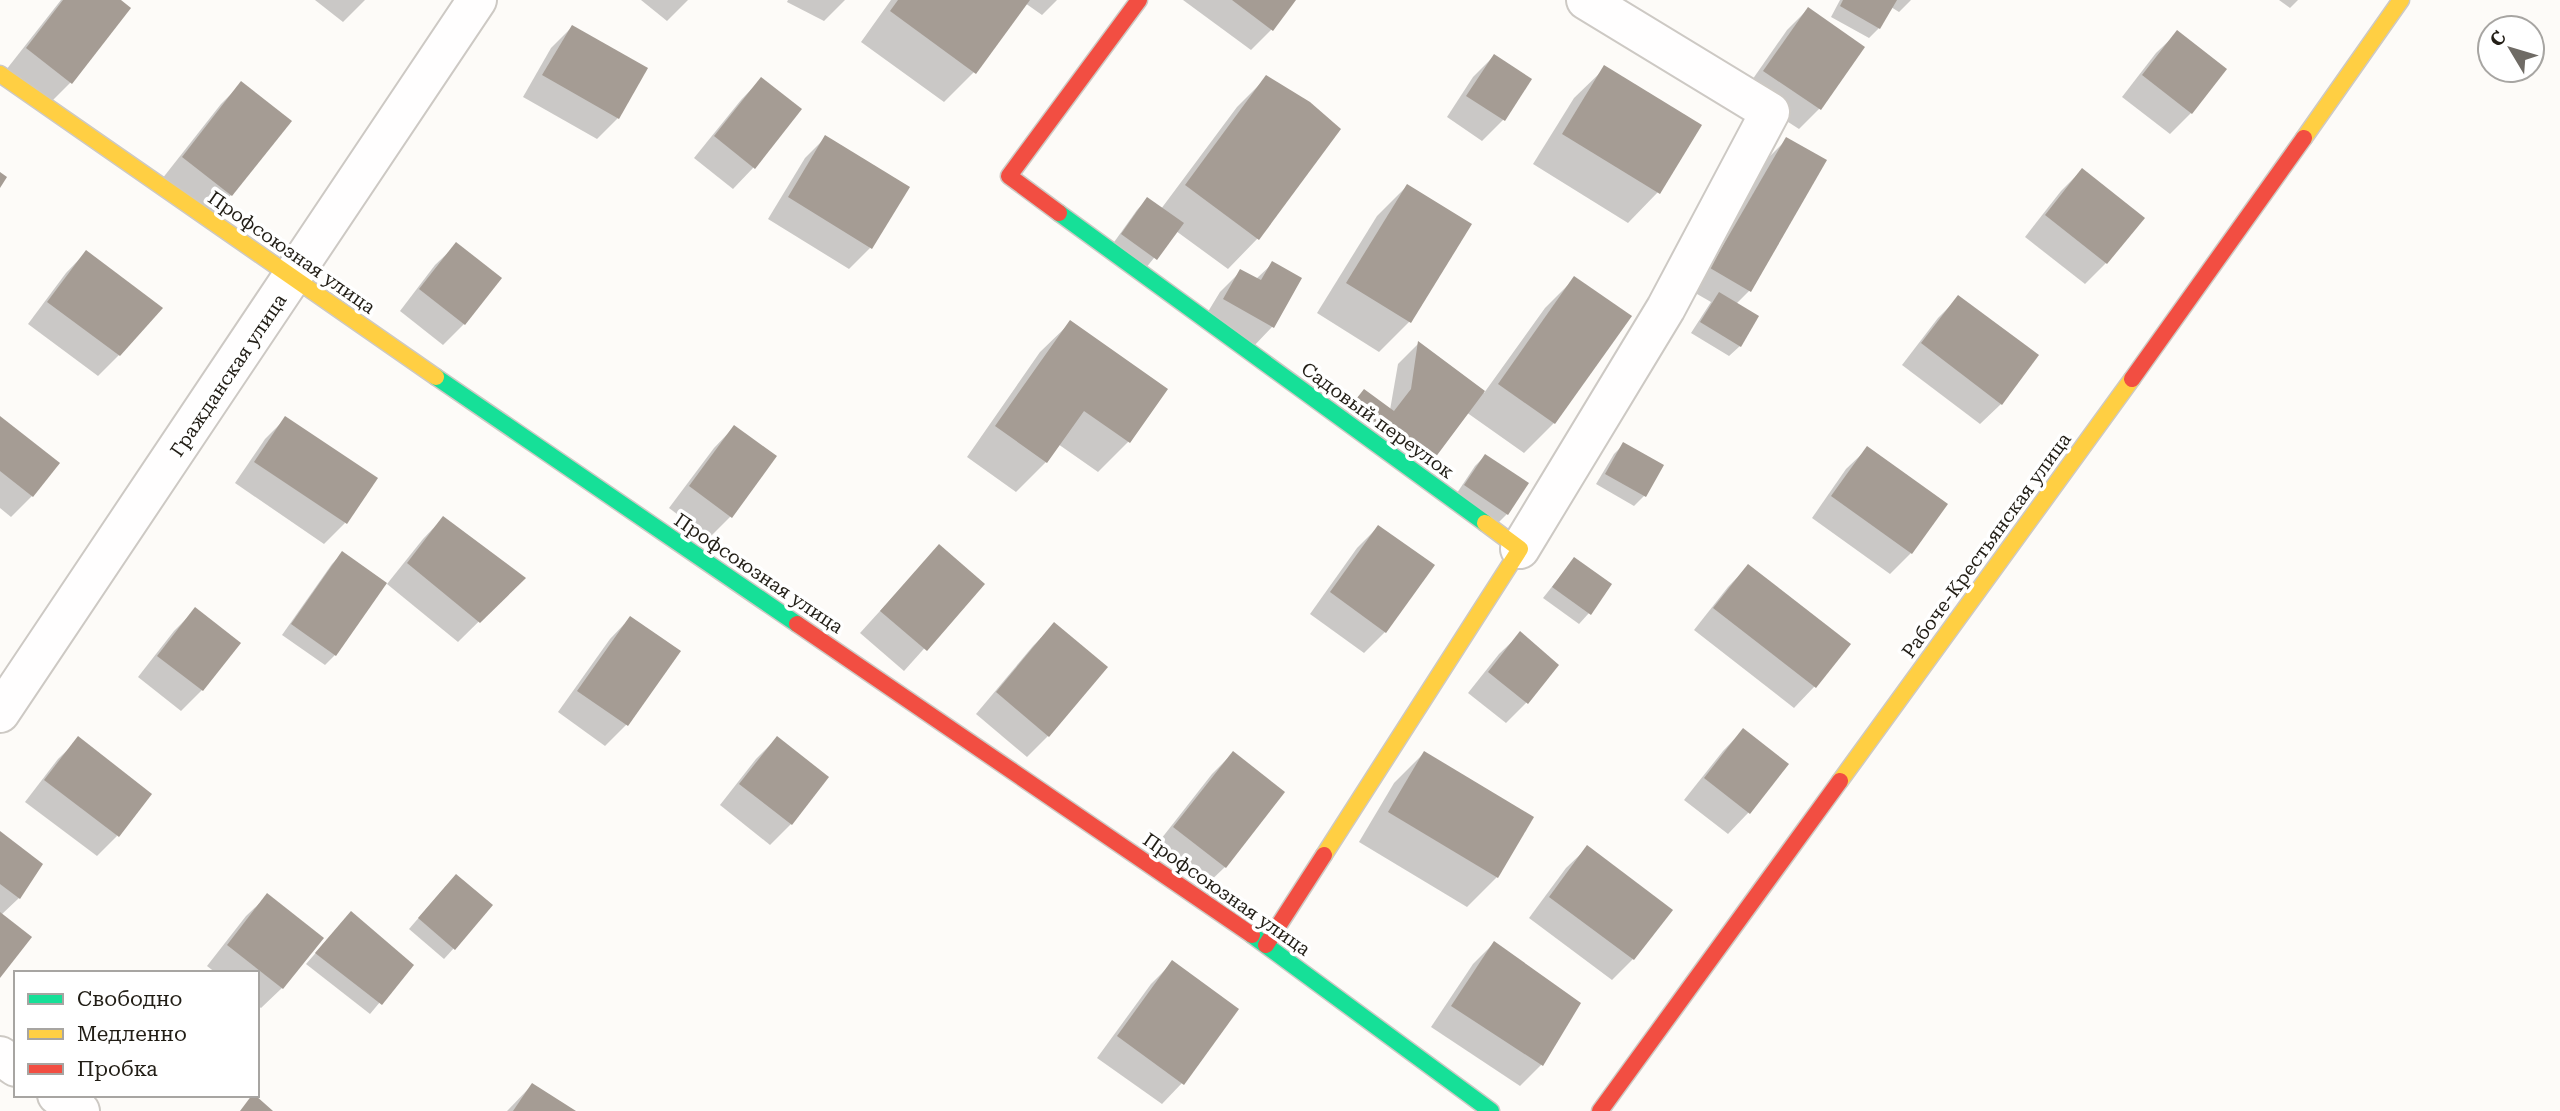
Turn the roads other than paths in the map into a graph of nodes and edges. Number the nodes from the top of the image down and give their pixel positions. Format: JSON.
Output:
{"nodes":[{"id":1,"x":477,"y":0,"type":"edge"},
{"id":2,"x":1139,"y":0,"type":"edge"},
{"id":3,"x":1586,"y":0,"type":"edge"},
{"id":4,"x":2401,"y":0,"type":"edge"},
{"id":5,"x":0,"y":74,"type":"edge"},
{"id":6,"x":292,"y":279,"type":"junction"},
{"id":7,"x":1520,"y":549,"type":"junction"},
{"id":8,"x":0,"y":713,"type":"edge"},
{"id":9,"x":1266,"y":945,"type":"junction"},
{"id":10,"x":60,"y":1097,"type":"edge"},
{"id":11,"x":80,"y":1111,"type":"edge"},
{"id":12,"x":1491,"y":1111,"type":"edge"},
{"id":13,"x":1600,"y":1111,"type":"edge"}],
"edges":[{"from":1,"to":6,"type":"street","name":"Гражданская улица"},
{"from":2,"to":7,"type":"street","name":"Садовый переулок"},
{"from":3,"to":7,"type":"street"},
{"from":4,"to":13,"type":"street","name":"Рабоче-Крестьянская улица"},
{"from":5,"to":6,"type":"street","name":"Профсоюзная улица"},
{"from":6,"to":8,"type":"street","name":"Гражданская улица"},
{"from":6,"to":9,"type":"street","name":"Профсоюзная улица"},
{"from":7,"to":9,"type":"street"},
{"from":9,"to":12,"type":"street","name":"Профсоюзная улица"},
{"from":10,"to":11,"type":"street"}]}
